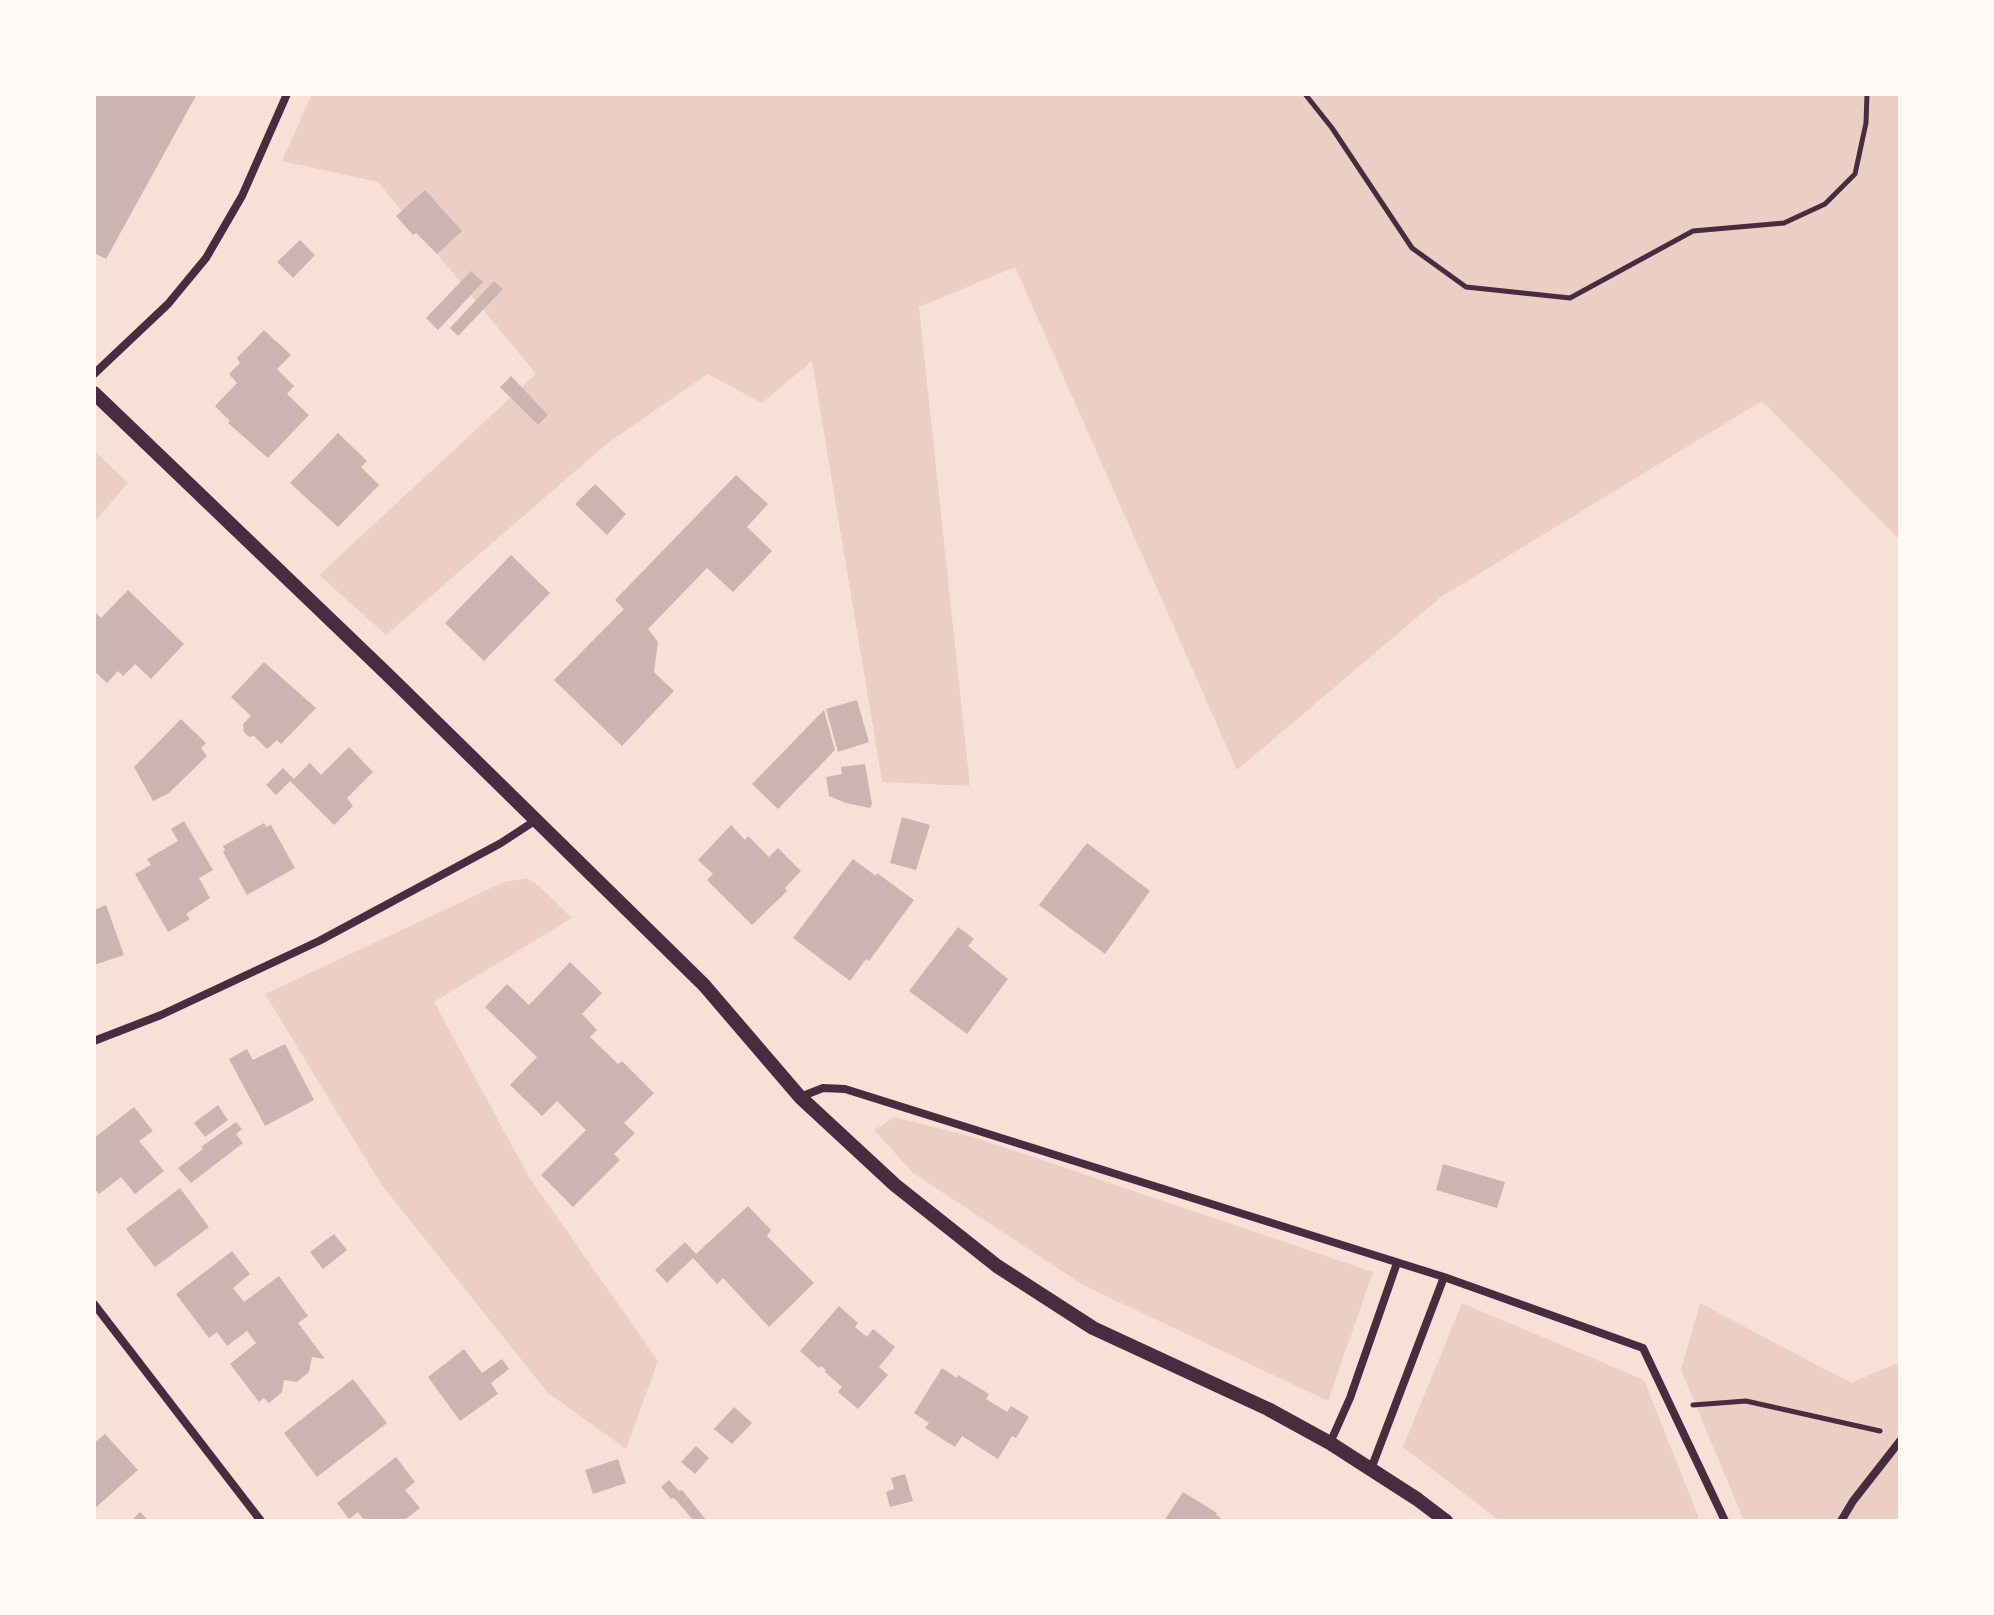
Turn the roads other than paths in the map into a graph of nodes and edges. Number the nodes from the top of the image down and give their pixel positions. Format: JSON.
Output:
{"nodes":[{"id":1,"x":287,"y":94,"type":"edge"},
{"id":2,"x":94,"y":374,"type":"edge"},
{"id":3,"x":94,"y":393,"type":"edge"},
{"id":4,"x":536,"y":820,"type":"junction"},
{"id":5,"x":94,"y":1041,"type":"edge"},
{"id":6,"x":800,"y":1097,"type":"junction"},
{"id":7,"x":1397,"y":1263,"type":"junction"},
{"id":8,"x":1444,"y":1277,"type":"junction"},
{"id":9,"x":94,"y":1304,"type":"edge"},
{"id":10,"x":1900,"y":1441,"type":"edge"},
{"id":11,"x":1330,"y":1443,"type":"junction"},
{"id":12,"x":1371,"y":1469,"type":"junction"},
{"id":13,"x":261,"y":1521,"type":"edge"},
{"id":14,"x":1446,"y":1521,"type":"edge"},
{"id":15,"x":1725,"y":1521,"type":"edge"},
{"id":16,"x":1841,"y":1521,"type":"edge"}],
"edges":[{"from":1,"to":2,"type":"street"},
{"from":3,"to":4,"type":"street"},
{"from":4,"to":5,"type":"street"},
{"from":4,"to":6,"type":"street"},
{"from":6,"to":7,"type":"street"},
{"from":6,"to":11,"type":"street"},
{"from":7,"to":8,"type":"street"},
{"from":7,"to":11,"type":"street"},
{"from":8,"to":12,"type":"street"},
{"from":8,"to":15,"type":"street"},
{"from":9,"to":13,"type":"street"},
{"from":10,"to":16,"type":"street"},
{"from":11,"to":12,"type":"street"},
{"from":12,"to":14,"type":"street"}]}
